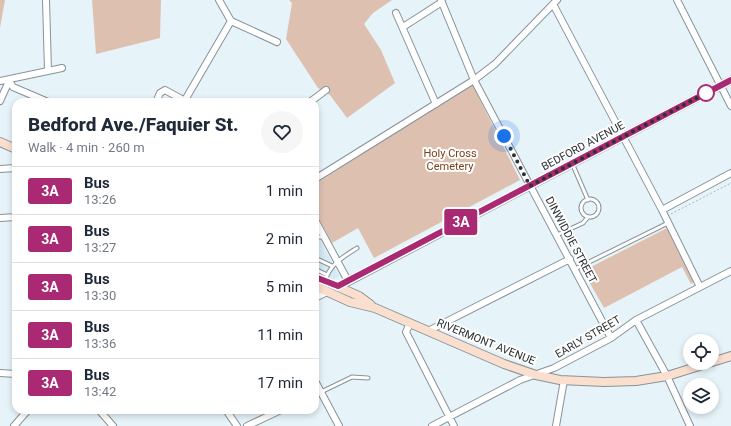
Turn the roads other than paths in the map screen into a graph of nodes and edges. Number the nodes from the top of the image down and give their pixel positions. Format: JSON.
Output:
{"nodes":[{"id":1,"x":46,"y":0,"type":"edge"},
{"id":2,"x":219,"y":0,"type":"edge"},
{"id":3,"x":677,"y":0,"type":"edge"},
{"id":4,"x":441,"y":1,"type":"edge"},
{"id":5,"x":555,"y":2,"type":"edge"},
{"id":6,"x":396,"y":12,"type":"dead end"},
{"id":7,"x":231,"y":22,"type":"junction"},
{"id":8,"x":403,"y":27,"type":"junction"},
{"id":9,"x":277,"y":42,"type":"dead end"},
{"id":10,"x":62,"y":68,"type":"dead end"},
{"id":11,"x":48,"y":71,"type":"junction"},
{"id":12,"x":474,"y":80,"type":"junction"},
{"id":13,"x":731,"y":80,"type":"edge"},
{"id":14,"x":9,"y":81,"type":"junction"},
{"id":15,"x":0,"y":82,"type":"edge"},
{"id":16,"x":721,"y":86,"type":"junction"},
{"id":17,"x":326,"y":90,"type":"dead end"},
{"id":18,"x":39,"y":98,"type":"edge"},
{"id":19,"x":158,"y":98,"type":"edge"},
{"id":20,"x":180,"y":98,"type":"edge"},
{"id":21,"x":188,"y":98,"type":"edge"},
{"id":22,"x":315,"y":98,"type":"edge"},
{"id":23,"x":0,"y":101,"type":"edge"},
{"id":24,"x":436,"y":104,"type":"junction"},
{"id":25,"x":731,"y":106,"type":"edge"},
{"id":26,"x":623,"y":137,"type":"junction"},
{"id":27,"x":0,"y":142,"type":"edge"},
{"id":28,"x":12,"y":147,"type":"edge"},
{"id":29,"x":572,"y":164,"type":"junction"},
{"id":30,"x":12,"y":168,"type":"edge"},
{"id":31,"x":0,"y":169,"type":"edge"},
{"id":32,"x":731,"y":173,"type":"edge"},
{"id":33,"x":319,"y":176,"type":"edge"},
{"id":34,"x":530,"y":186,"type":"junction"},
{"id":35,"x":588,"y":200,"type":"junction"},
{"id":36,"x":662,"y":210,"type":"junction"},
{"id":37,"x":12,"y":217,"type":"edge"},
{"id":38,"x":588,"y":217,"type":"junction"},
{"id":39,"x":0,"y":218,"type":"edge"},
{"id":40,"x":668,"y":223,"type":"junction"},
{"id":41,"x":319,"y":228,"type":"edge"},
{"id":42,"x":557,"y":235,"type":"junction"},
{"id":43,"x":319,"y":237,"type":"edge"},
{"id":44,"x":324,"y":237,"type":"junction"},
{"id":45,"x":357,"y":248,"type":"dead end"},
{"id":46,"x":570,"y":259,"type":"junction"},
{"id":47,"x":319,"y":260,"type":"edge"},
{"id":48,"x":337,"y":260,"type":"junction"},
{"id":49,"x":332,"y":266,"type":"junction"},
{"id":50,"x":575,"y":269,"type":"junction"},
{"id":51,"x":731,"y":271,"type":"edge"},
{"id":52,"x":319,"y":272,"type":"edge"},
{"id":53,"x":319,"y":277,"type":"edge"},
{"id":54,"x":326,"y":278,"type":"junction"},
{"id":55,"x":348,"y":281,"type":"junction"},
{"id":56,"x":338,"y":286,"type":"junction"},
{"id":57,"x":700,"y":287,"type":"junction"},
{"id":58,"x":319,"y":288,"type":"edge"},
{"id":59,"x":327,"y":292,"type":"junction"},
{"id":60,"x":319,"y":296,"type":"edge"},
{"id":61,"x":372,"y":305,"type":"junction"},
{"id":62,"x":636,"y":320,"type":"junction"},
{"id":63,"x":410,"y":323,"type":"junction"},
{"id":64,"x":428,"y":331,"type":"junction"},
{"id":65,"x":611,"y":338,"type":"junction"},
{"id":66,"x":731,"y":356,"type":"edge"},
{"id":67,"x":719,"y":360,"type":"edge"},
{"id":68,"x":687,"y":370,"type":"edge"},
{"id":69,"x":0,"y":373,"type":"edge"},
{"id":70,"x":12,"y":374,"type":"edge"},
{"id":71,"x":536,"y":375,"type":"junction"},
{"id":72,"x":667,"y":376,"type":"junction"},
{"id":73,"x":368,"y":378,"type":"dead end"},
{"id":74,"x":564,"y":380,"type":"junction"},
{"id":75,"x":319,"y":393,"type":"edge"},
{"id":76,"x":319,"y":395,"type":"edge"},
{"id":77,"x":24,"y":414,"type":"edge"},
{"id":78,"x":102,"y":414,"type":"edge"},
{"id":79,"x":229,"y":414,"type":"edge"},
{"id":80,"x":273,"y":414,"type":"edge"},
{"id":81,"x":450,"y":417,"type":"junction"},
{"id":82,"x":14,"y":426,"type":"edge"},
{"id":83,"x":113,"y":426,"type":"edge"},
{"id":84,"x":237,"y":426,"type":"edge"},
{"id":85,"x":247,"y":426,"type":"edge"},
{"id":86,"x":338,"y":426,"type":"edge"},
{"id":87,"x":432,"y":426,"type":"edge"},
{"id":88,"x":454,"y":426,"type":"edge"},
{"id":89,"x":556,"y":426,"type":"edge"},
{"id":90,"x":690,"y":426,"type":"edge"}],
"edges":[{"from":1,"to":11,"type":"street"},
{"from":2,"to":7,"type":"street"},
{"from":3,"to":16,"type":"street"},
{"from":4,"to":8,"type":"street"},
{"from":4,"to":12,"type":"street","name":"DINWIDDIE STREET"},
{"from":5,"to":12,"type":"street"},
{"from":5,"to":26,"type":"street"},
{"from":6,"to":8,"type":"street"},
{"from":7,"to":9,"type":"street"},
{"from":7,"to":21,"type":"street"},
{"from":8,"to":24,"type":"street"},
{"from":10,"to":11,"type":"street"},
{"from":11,"to":14,"type":"street"},
{"from":12,"to":24,"type":"street"},
{"from":12,"to":34,"type":"street","name":"DINWIDDIE STREET"},
{"from":13,"to":16,"type":"street","name":"BEDFORD AVENUE"},
{"from":14,"to":15,"type":"street"},
{"from":14,"to":18,"type":"street"},
{"from":14,"to":23,"type":"street"},
{"from":16,"to":25,"type":"street"},
{"from":16,"to":26,"type":"street","name":"BEDFORD AVENUE"},
{"from":17,"to":22,"type":"street"},
{"from":19,"to":20,"type":"street"},
{"from":24,"to":33,"type":"street"},
{"from":26,"to":29,"type":"street","name":"BEDFORD AVENUE"},
{"from":26,"to":36,"type":"street"},
{"from":27,"to":28,"type":"main road"},
{"from":29,"to":34,"type":"street","name":"BEDFORD AVENUE"},
{"from":29,"to":35,"type":"lane"},
{"from":30,"to":31,"type":"street"},
{"from":32,"to":36,"type":"street"},
{"from":34,"to":42,"type":"street","name":"DINWIDDIE STREET"},
{"from":34,"to":55,"type":"street","name":"BEDFORD AVENUE"},
{"from":35,"to":38,"type":"lane"},
{"from":35,"to":38,"type":"lane"},
{"from":36,"to":40,"type":"street"},
{"from":37,"to":39,"type":"street"},
{"from":38,"to":42,"type":"lane"},
{"from":40,"to":50,"type":"lane"},
{"from":40,"to":57,"type":"street"},
{"from":41,"to":44,"type":"street"},
{"from":42,"to":46,"type":"street","name":"DINWIDDIE STREET"},
{"from":43,"to":44,"type":"lane"},
{"from":44,"to":48,"type":"street"},
{"from":45,"to":48,"type":"lane"},
{"from":46,"to":50,"type":"street","name":"DINWIDDIE STREET"},
{"from":46,"to":64,"type":"street"},
{"from":47,"to":49,"type":"lane"},
{"from":48,"to":49,"type":"lane"},
{"from":48,"to":55,"type":"street"},
{"from":49,"to":54,"type":"lane"},
{"from":50,"to":65,"type":"street","name":"DINWIDDIE STREET"},
{"from":51,"to":57,"type":"street","name":"EARLY STREET"},
{"from":52,"to":54,"type":"lane"},
{"from":53,"to":54,"type":"main road","name":"RIVERMONT AVENUE"},
{"from":54,"to":56,"type":"main road","name":"RIVERMONT AVENUE"},
{"from":55,"to":56,"type":"street","name":"BEDFORD AVENUE"},
{"from":56,"to":61,"type":"main road","name":"RIVERMONT AVENUE"},
{"from":57,"to":62,"type":"street","name":"EARLY STREET"},
{"from":58,"to":59,"type":"main road","name":"RIVERMONT AVENUE"},
{"from":59,"to":60,"type":"street"},
{"from":59,"to":61,"type":"main road","name":"RIVERMONT AVENUE"},
{"from":61,"to":63,"type":"main road","name":"RIVERMONT AVENUE"},
{"from":62,"to":65,"type":"street","name":"EARLY STREET"},
{"from":62,"to":72,"type":"street"},
{"from":63,"to":64,"type":"main road","name":"RIVERMONT AVENUE"},
{"from":63,"to":81,"type":"street"},
{"from":64,"to":71,"type":"main road","name":"RIVERMONT AVENUE"},
{"from":65,"to":71,"type":"street","name":"EARLY STREET"},
{"from":66,"to":67,"type":"main road","name":"RIVERMONT AVENUE"},
{"from":68,"to":72,"type":"main road","name":"RIVERMONT AVENUE"},
{"from":69,"to":70,"type":"street"},
{"from":71,"to":74,"type":"main road","name":"RIVERMONT AVENUE"},
{"from":71,"to":81,"type":"street","name":"EARLY STREET"},
{"from":72,"to":74,"type":"main road","name":"RIVERMONT AVENUE"},
{"from":72,"to":90,"type":"street"},
{"from":73,"to":75,"type":"lane"},
{"from":74,"to":89,"type":"street"},
{"from":76,"to":86,"type":"street"},
{"from":77,"to":82,"type":"street"},
{"from":78,"to":83,"type":"street"},
{"from":79,"to":84,"type":"street"},
{"from":80,"to":85,"type":"street"},
{"from":81,"to":87,"type":"street","name":"EARLY STREET"},
{"from":81,"to":88,"type":"street"}]}
